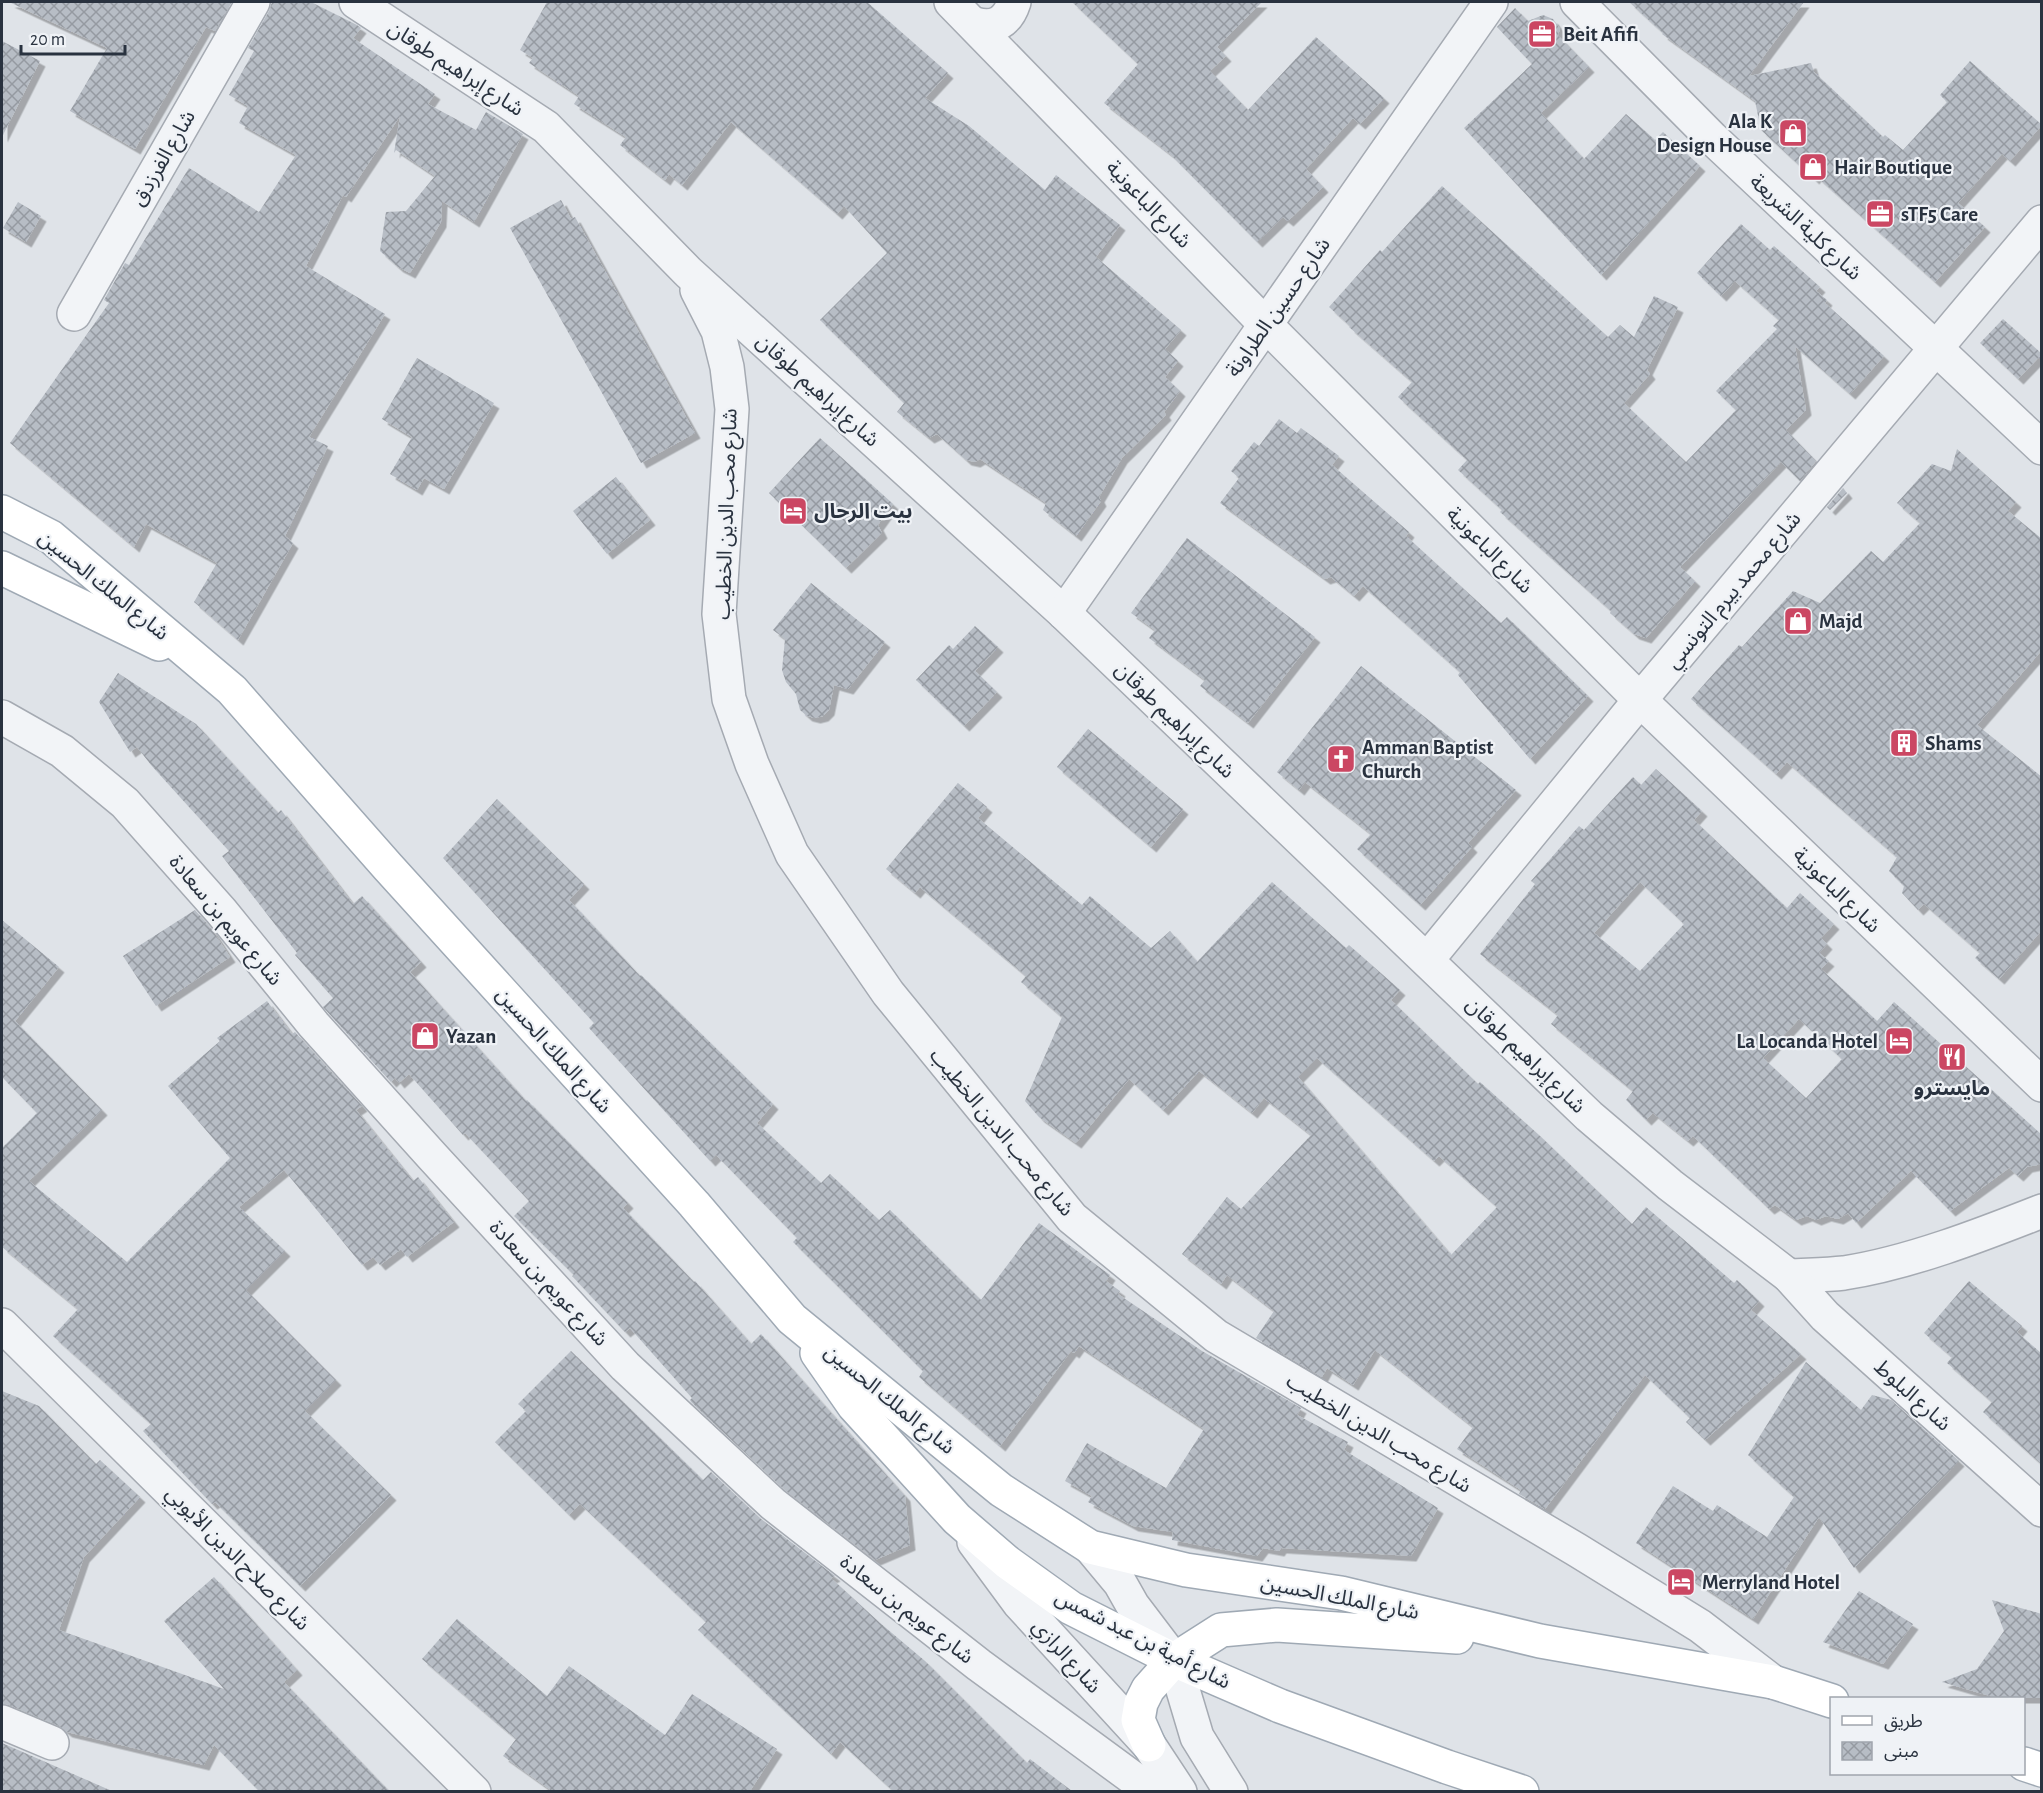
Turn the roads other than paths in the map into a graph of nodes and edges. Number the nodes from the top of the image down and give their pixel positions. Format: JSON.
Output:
{"nodes":[{"id":1,"x":253,"y":2,"type":"edge"},
{"id":2,"x":356,"y":2,"type":"edge"},
{"id":3,"x":951,"y":2,"type":"edge"},
{"id":4,"x":1014,"y":2,"type":"edge"},
{"id":5,"x":1491,"y":2,"type":"edge"},
{"id":6,"x":1577,"y":2,"type":"edge"},
{"id":7,"x":975,"y":24,"type":"junction"},
{"id":8,"x":2042,"y":222,"type":"edge"},
{"id":9,"x":688,"y":272,"type":"junction"},
{"id":10,"x":74,"y":314,"type":"dead end"},
{"id":11,"x":1266,"y":325,"type":"junction"},
{"id":12,"x":1936,"y":349,"type":"junction"},
{"id":13,"x":2042,"y":448,"type":"edge"},
{"id":14,"x":2,"y":490,"type":"edge"},
{"id":15,"x":2,"y":512,"type":"edge"},
{"id":16,"x":51,"y":537,"type":"junction"},
{"id":17,"x":2,"y":568,"type":"edge"},
{"id":18,"x":1064,"y":613,"type":"junction"},
{"id":19,"x":203,"y":665,"type":"junction"},
{"id":20,"x":1640,"y":700,"type":"junction"},
{"id":21,"x":2,"y":717,"type":"edge"},
{"id":22,"x":1427,"y":960,"type":"junction"},
{"id":23,"x":2042,"y":1085,"type":"edge"},
{"id":24,"x":2042,"y":1211,"type":"edge"},
{"id":25,"x":1789,"y":1276,"type":"junction"},
{"id":26,"x":792,"y":1319,"type":"junction"},
{"id":27,"x":2,"y":1324,"type":"edge"},
{"id":28,"x":2042,"y":1510,"type":"edge"},
{"id":29,"x":957,"y":1519,"type":"junction"},
{"id":30,"x":1090,"y":1547,"type":"junction"},
{"id":31,"x":1540,"y":1641,"type":"junction"},
{"id":32,"x":1174,"y":1660,"type":"junction"},
{"id":33,"x":1773,"y":1682,"type":"junction"},
{"id":34,"x":1830,"y":1700,"type":"edge"},
{"id":35,"x":2,"y":1722,"type":"edge"},
{"id":36,"x":52,"y":1743,"type":"dead end"},
{"id":37,"x":1149,"y":1744,"type":"junction"},
{"id":38,"x":2025,"y":1764,"type":"edge"},
{"id":39,"x":2042,"y":1770,"type":"edge"},
{"id":40,"x":472,"y":1791,"type":"edge"},
{"id":41,"x":1152,"y":1791,"type":"edge"},
{"id":42,"x":1180,"y":1791,"type":"edge"},
{"id":43,"x":1231,"y":1791,"type":"edge"},
{"id":44,"x":1522,"y":1791,"type":"edge"}],
"edges":[{"from":1,"to":10,"type":"street","name":"شارع الفرزدق"},
{"from":2,"to":9,"type":"street","name":"شارع إبراهيم طوقان"},
{"from":3,"to":7,"type":"street","name":"شارع الباعونية"},
{"from":4,"to":7,"type":"street"},
{"from":5,"to":11,"type":"street","name":"شارع حسين الطراونة"},
{"from":6,"to":12,"type":"street","name":"شارع كلية الشريعة"},
{"from":7,"to":11,"type":"street","name":"شارع الباعونية"},
{"from":8,"to":12,"type":"street","name":"شارع محمد بيرم التونسي"},
{"from":9,"to":18,"type":"street","name":"شارع إبراهيم طوقان"},
{"from":9,"to":33,"type":"street","name":"شارع محب الدين الخطيب"},
{"from":11,"to":18,"type":"street","name":"شارع حسين الطراونة"},
{"from":11,"to":20,"type":"street","name":"شارع الباعونية"},
{"from":12,"to":13,"type":"street","name":"شارع كلية الشريعة"},
{"from":12,"to":20,"type":"street","name":"شارع محمد بيرم التونسي"},
{"from":14,"to":16,"type":"main road"},
{"from":15,"to":16,"type":"main road","name":"شارع الملك الحسين"},
{"from":16,"to":19,"type":"main road","name":"شارع الملك الحسين"},
{"from":17,"to":19,"type":"main road","name":"شارع الملك الحسين"},
{"from":18,"to":22,"type":"street","name":"شارع إبراهيم طوقان"},
{"from":19,"to":26,"type":"main road","name":"شارع الملك الحسين"},
{"from":20,"to":22,"type":"street","name":"شارع محمد بيرم التونسي"},
{"from":20,"to":23,"type":"street","name":"شارع الباعونية"},
{"from":21,"to":41,"type":"street","name":"شارع عويم بن سعادة"},
{"from":22,"to":25,"type":"street","name":"شارع إبراهيم طوقان"},
{"from":24,"to":25,"type":"street"},
{"from":25,"to":28,"type":"street","name":"شارع البلوط"},
{"from":26,"to":29,"type":"main road","name":"شارع أمية بن عبد شمس"},
{"from":26,"to":30,"type":"main road","name":"شارع الملك الحسين"},
{"from":27,"to":40,"type":"street","name":"شارع صلاح الدين الأيوبي"},
{"from":29,"to":32,"type":"main road","name":"شارع أمية بن عبد شمس"},
{"from":29,"to":37,"type":"street","name":"شارع الرازي"},
{"from":30,"to":31,"type":"main road","name":"شارع الملك الحسين"},
{"from":30,"to":32,"type":"street"},
{"from":31,"to":32,"type":"main road"},
{"from":31,"to":33,"type":"main road","name":"شارع الملك الحسين"},
{"from":32,"to":37,"type":"main road"},
{"from":32,"to":43,"type":"street"},
{"from":32,"to":44,"type":"main road","name":"شارع أمية بن عبد شمس"},
{"from":33,"to":34,"type":"main road","name":"شارع الملك الحسين"},
{"from":35,"to":36,"type":"street"},
{"from":37,"to":42,"type":"street","name":"شارع الرازي"},
{"from":38,"to":39,"type":"main road"}]}
